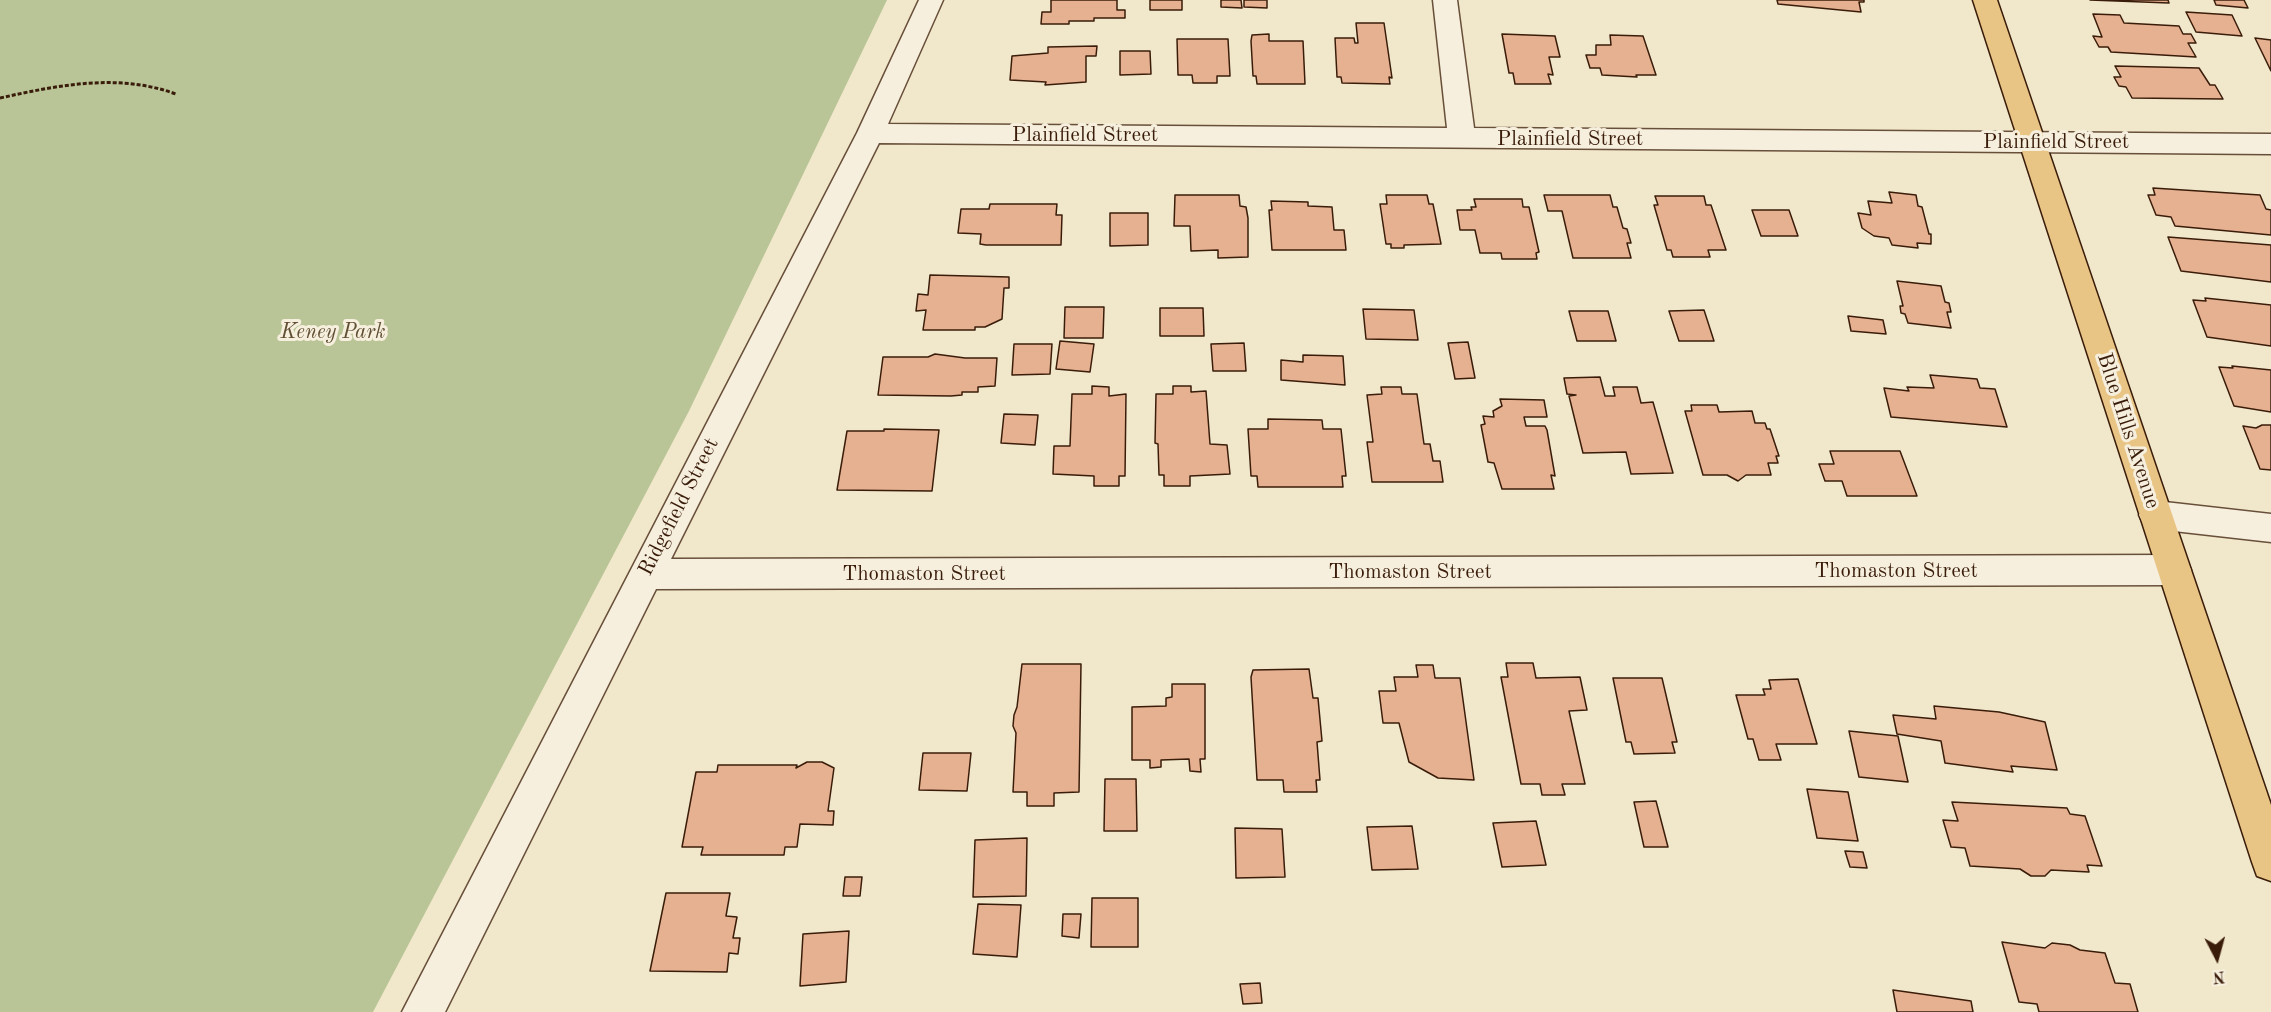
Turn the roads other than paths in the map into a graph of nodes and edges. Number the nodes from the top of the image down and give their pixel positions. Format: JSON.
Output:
{"nodes":[{"id":1,"x":931,"y":0,"type":"edge"},
{"id":2,"x":1445,"y":0,"type":"edge"},
{"id":3,"x":1985,"y":0,"type":"edge"},
{"id":4,"x":870,"y":133,"type":"junction"},
{"id":5,"x":1461,"y":138,"type":"junction"},
{"id":6,"x":2032,"y":142,"type":"junction"},
{"id":7,"x":2271,"y":144,"type":"edge"},
{"id":8,"x":2156,"y":515,"type":"junction"},
{"id":9,"x":2271,"y":528,"type":"edge"},
{"id":10,"x":2174,"y":570,"type":"junction"},
{"id":11,"x":645,"y":574,"type":"junction"},
{"id":12,"x":2271,"y":862,"type":"edge"},
{"id":13,"x":423,"y":1012,"type":"edge"}],
"edges":[{"from":1,"to":4,"type":"street","name":"Ridgefield Street"},
{"from":2,"to":5,"type":"street"},
{"from":3,"to":6,"type":"main road","name":"Blue Hills Avenue"},
{"from":4,"to":5,"type":"street","name":"Plainfield Street"},
{"from":4,"to":11,"type":"street","name":"Ridgefield Street"},
{"from":5,"to":6,"type":"street","name":"Plainfield Street"},
{"from":6,"to":7,"type":"street","name":"Plainfield Street"},
{"from":6,"to":8,"type":"main road","name":"Blue Hills Avenue"},
{"from":8,"to":9,"type":"street"},
{"from":8,"to":10,"type":"main road","name":"Blue Hills Avenue"},
{"from":10,"to":11,"type":"street","name":"Thomaston Street"},
{"from":10,"to":12,"type":"main road","name":"Blue Hills Avenue"},
{"from":11,"to":13,"type":"street","name":"Ridgefield Street"}]}
